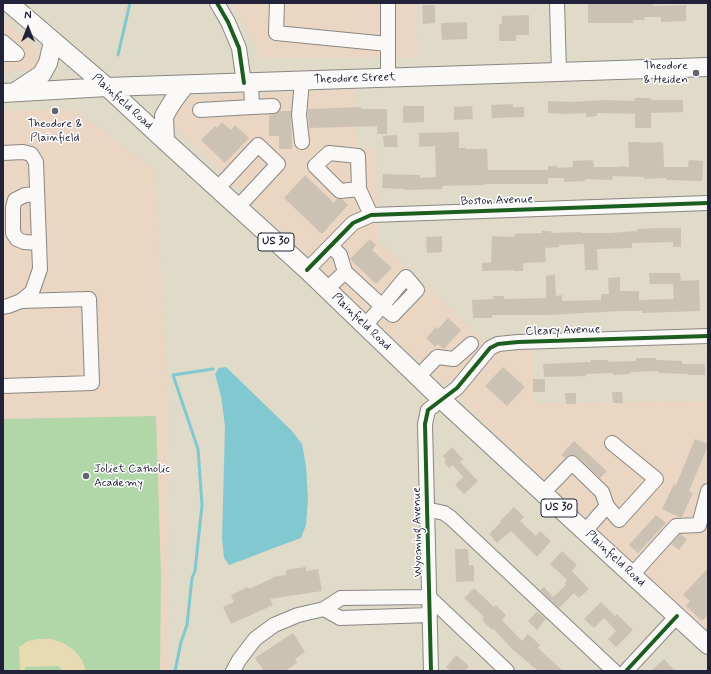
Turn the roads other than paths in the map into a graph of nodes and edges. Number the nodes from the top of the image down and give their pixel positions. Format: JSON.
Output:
{"nodes":[{"id":1,"x":9,"y":3,"type":"edge"},
{"id":2,"x":217,"y":3,"type":"edge"},
{"id":3,"x":277,"y":3,"type":"edge"},
{"id":4,"x":388,"y":3,"type":"edge"},
{"id":5,"x":556,"y":3,"type":"edge"},
{"id":6,"x":3,"y":42,"type":"edge"},
{"id":7,"x":53,"y":42,"type":"junction"},
{"id":8,"x":388,"y":44,"type":"junction"},
{"id":9,"x":3,"y":54,"type":"edge"},
{"id":10,"x":708,"y":66,"type":"edge"},
{"id":11,"x":558,"y":72,"type":"junction"},
{"id":12,"x":388,"y":78,"type":"junction"},
{"id":13,"x":302,"y":81,"type":"junction"},
{"id":14,"x":248,"y":82,"type":"junction"},
{"id":15,"x":185,"y":85,"type":"junction"},
{"id":16,"x":107,"y":87,"type":"junction"},
{"id":17,"x":8,"y":93,"type":"edge"},
{"id":18,"x":274,"y":106,"type":"dead end"},
{"id":19,"x":252,"y":107,"type":"junction"},
{"id":20,"x":200,"y":110,"type":"dead end"},
{"id":21,"x":165,"y":141,"type":"junction"},
{"id":22,"x":302,"y":142,"type":"dead end"},
{"id":23,"x":3,"y":153,"type":"edge"},
{"id":24,"x":217,"y":188,"type":"junction"},
{"id":25,"x":359,"y":189,"type":"dead end"},
{"id":26,"x":37,"y":194,"type":"junction"},
{"id":27,"x":708,"y":203,"type":"edge"},
{"id":28,"x":238,"y":207,"type":"junction"},
{"id":29,"x":371,"y":215,"type":"junction"},
{"id":30,"x":39,"y":243,"type":"junction"},
{"id":31,"x":330,"y":246,"type":"junction"},
{"id":32,"x":307,"y":270,"type":"junction"},
{"id":33,"x":345,"y":272,"type":"junction"},
{"id":34,"x":327,"y":289,"type":"junction"},
{"id":35,"x":21,"y":301,"type":"junction"},
{"id":36,"x":3,"y":307,"type":"edge"},
{"id":37,"x":365,"y":326,"type":"junction"},
{"id":38,"x":708,"y":336,"type":"edge"},
{"id":39,"x":471,"y":344,"type":"dead end"},
{"id":40,"x":418,"y":377,"type":"junction"},
{"id":41,"x":3,"y":386,"type":"edge"},
{"id":42,"x":442,"y":399,"type":"junction"},
{"id":43,"x":612,"y":444,"type":"dead end"},
{"id":44,"x":708,"y":491,"type":"edge"},
{"id":45,"x":543,"y":493,"type":"junction"},
{"id":46,"x":607,"y":506,"type":"junction"},
{"id":47,"x":427,"y":512,"type":"junction"},
{"id":48,"x":584,"y":531,"type":"junction"},
{"id":49,"x":632,"y":575,"type":"junction"},
{"id":50,"x":340,"y":593,"type":"junction"},
{"id":51,"x":429,"y":597,"type":"junction"},
{"id":52,"x":324,"y":609,"type":"junction"},
{"id":53,"x":430,"y":615,"type":"junction"},
{"id":54,"x":677,"y":616,"type":"junction"},
{"id":55,"x":340,"y":622,"type":"junction"},
{"id":56,"x":707,"y":643,"type":"edge"},
{"id":57,"x":233,"y":671,"type":"edge"},
{"id":58,"x":431,"y":671,"type":"edge"},
{"id":59,"x":507,"y":671,"type":"edge"},
{"id":60,"x":614,"y":671,"type":"edge"},
{"id":61,"x":626,"y":671,"type":"edge"}],
"edges":[{"from":1,"to":7,"type":"main road","name":"Plainfield Road","number":"US 30"},
{"from":2,"to":14,"type":"street"},
{"from":3,"to":8,"type":"street"},
{"from":4,"to":8,"type":"street"},
{"from":5,"to":11,"type":"street"},
{"from":6,"to":9,"type":"street"},
{"from":7,"to":16,"type":"main road","name":"Plainfield Road","number":"US 30"},
{"from":7,"to":17,"type":"main road"},
{"from":8,"to":12,"type":"street"},
{"from":10,"to":11,"type":"main road","name":"Theodore Street"},
{"from":11,"to":12,"type":"main road","name":"Theodore Street"},
{"from":12,"to":13,"type":"main road","name":"Theodore Street"},
{"from":13,"to":14,"type":"main road","name":"Theodore Street"},
{"from":13,"to":22,"type":"street"},
{"from":14,"to":15,"type":"main road","name":"Theodore Street"},
{"from":14,"to":19,"type":"street"},
{"from":15,"to":16,"type":"main road","name":"Theodore Street"},
{"from":15,"to":21,"type":"main road"},
{"from":16,"to":17,"type":"main road","name":"Theodore Street"},
{"from":16,"to":21,"type":"main road","name":"Plainfield Road","number":"US 30"},
{"from":18,"to":19,"type":"street"},
{"from":19,"to":20,"type":"street"},
{"from":21,"to":24,"type":"main road","name":"Plainfield Road","number":"US 30"},
{"from":23,"to":26,"type":"street"},
{"from":24,"to":28,"type":"main road","name":"Plainfield Road","number":"US 30"},
{"from":24,"to":28,"type":"street"},
{"from":25,"to":29,"type":"street"},
{"from":26,"to":30,"type":"street"},
{"from":26,"to":30,"type":"street"},
{"from":27,"to":29,"type":"street","name":"Boston Avenue"},
{"from":28,"to":32,"type":"main road","name":"Plainfield Road","number":"US 30"},
{"from":29,"to":31,"type":"street","name":"Boston Avenue"},
{"from":30,"to":35,"type":"street"},
{"from":31,"to":32,"type":"street","name":"Boston Avenue"},
{"from":31,"to":33,"type":"street"},
{"from":32,"to":34,"type":"main road","name":"Plainfield Road","number":"US 30"},
{"from":33,"to":34,"type":"street"},
{"from":33,"to":37,"type":"street"},
{"from":34,"to":37,"type":"main road","name":"Plainfield Road","number":"US 30"},
{"from":35,"to":36,"type":"street"},
{"from":35,"to":41,"type":"street"},
{"from":37,"to":40,"type":"main road","name":"Plainfield Road","number":"US 30"},
{"from":38,"to":42,"type":"street","name":"Cleary Avenue"},
{"from":39,"to":40,"type":"street"},
{"from":40,"to":42,"type":"main road","name":"Plainfield Road","number":"US 30"},
{"from":42,"to":45,"type":"main road","name":"Plainfield Road","number":"US 30"},
{"from":42,"to":47,"type":"street","name":"Wyoming Avenue"},
{"from":43,"to":46,"type":"street"},
{"from":44,"to":49,"type":"street"},
{"from":45,"to":46,"type":"street"},
{"from":45,"to":48,"type":"main road","name":"Plainfield Road","number":"US 30"},
{"from":46,"to":48,"type":"street"},
{"from":47,"to":51,"type":"street","name":"Wyoming Avenue"},
{"from":47,"to":60,"type":"street"},
{"from":48,"to":49,"type":"main road","name":"Plainfield Road","number":"US 30"},
{"from":49,"to":54,"type":"main road","name":"Plainfield Road","number":"US 30"},
{"from":50,"to":51,"type":"street"},
{"from":50,"to":52,"type":"street"},
{"from":50,"to":55,"type":"street"},
{"from":51,"to":53,"type":"street","name":"Wyoming Avenue"},
{"from":51,"to":59,"type":"street"},
{"from":52,"to":55,"type":"street"},
{"from":52,"to":57,"type":"street"},
{"from":53,"to":55,"type":"street"},
{"from":53,"to":58,"type":"street","name":"Wyoming Avenue"},
{"from":54,"to":56,"type":"main road","name":"Plainfield Road","number":"US 30"},
{"from":54,"to":61,"type":"street"}]}
